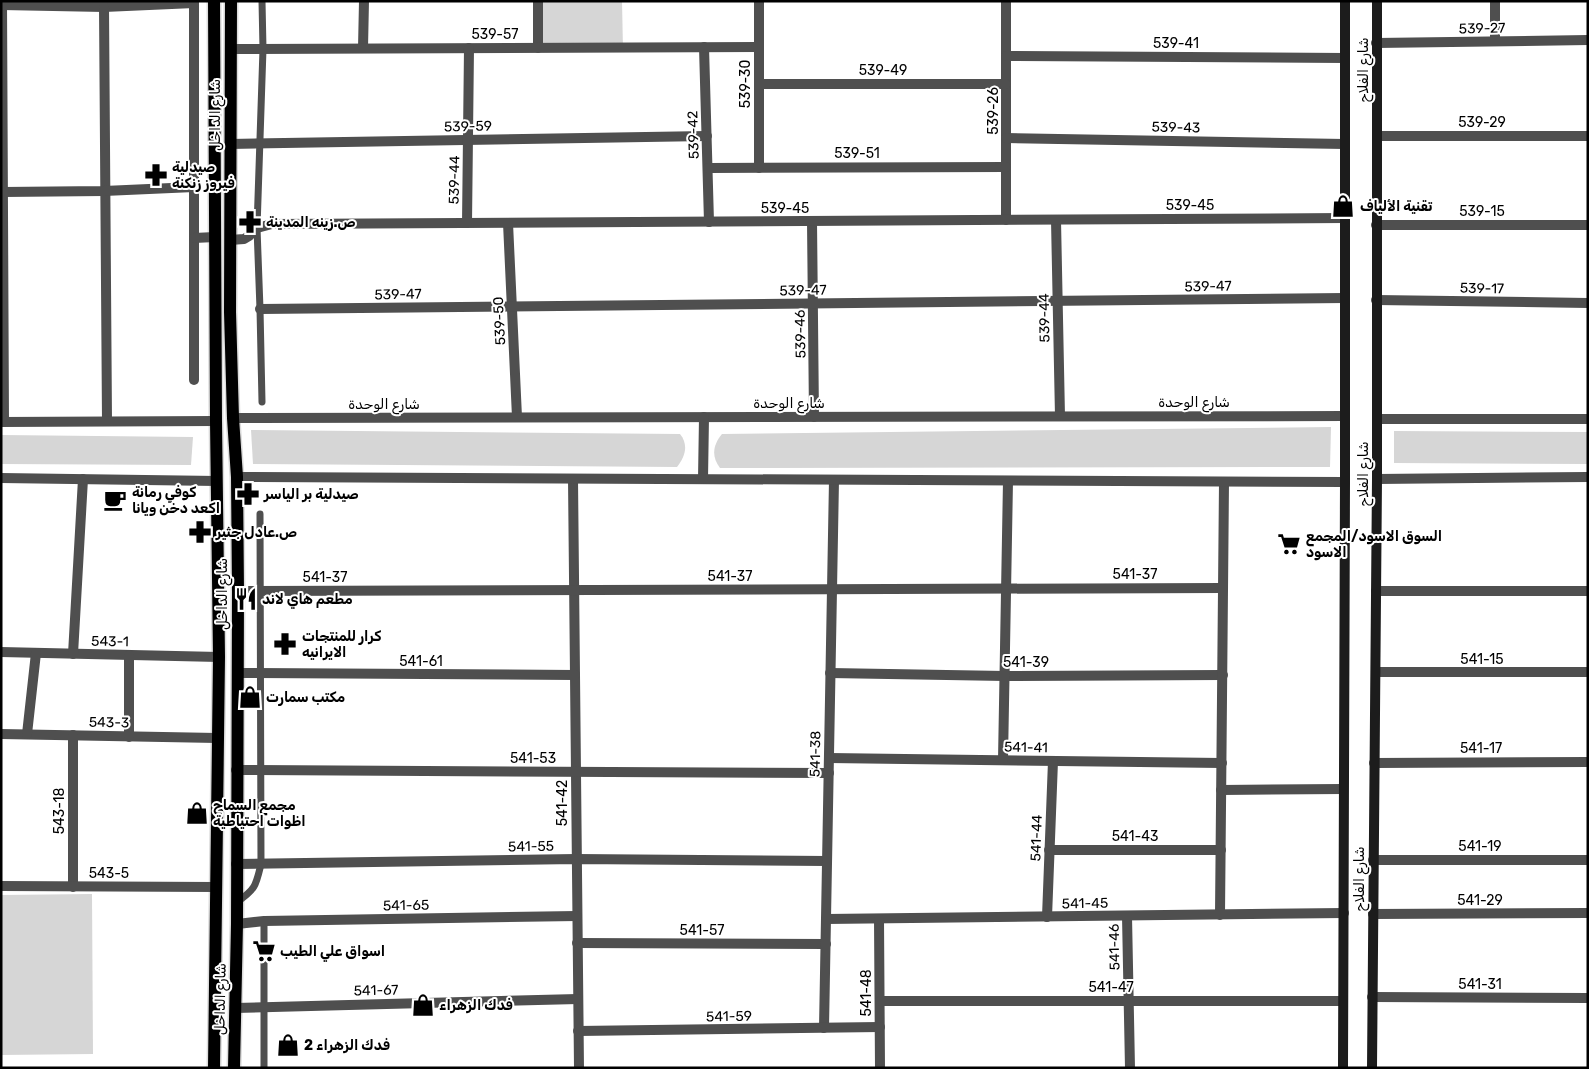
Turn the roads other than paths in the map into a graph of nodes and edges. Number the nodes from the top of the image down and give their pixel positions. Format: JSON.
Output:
{"nodes":[{"id":1,"x":214,"y":1,"type":"edge"},
{"id":2,"x":231,"y":1,"type":"edge"},
{"id":3,"x":262,"y":1,"type":"edge"},
{"id":4,"x":364,"y":1,"type":"edge"},
{"id":5,"x":538,"y":1,"type":"edge"},
{"id":6,"x":759,"y":1,"type":"edge"},
{"id":7,"x":1006,"y":1,"type":"edge"},
{"id":8,"x":1345,"y":1,"type":"edge"},
{"id":9,"x":1377,"y":1,"type":"edge"},
{"id":10,"x":1494,"y":1,"type":"edge"},
{"id":11,"x":194,"y":2,"type":"edge"},
{"id":12,"x":2,"y":3,"type":"edge"},
{"id":13,"x":104,"y":7,"type":"junction"},
{"id":14,"x":2,"y":32,"type":"edge"},
{"id":15,"x":1588,"y":40,"type":"edge"},
{"id":16,"x":1495,"y":41,"type":"junction"},
{"id":17,"x":1376,"y":43,"type":"junction"},
{"id":18,"x":704,"y":47,"type":"junction"},
{"id":19,"x":759,"y":47,"type":"junction"},
{"id":20,"x":363,"y":48,"type":"junction"},
{"id":21,"x":469,"y":48,"type":"junction"},
{"id":22,"x":538,"y":48,"type":"junction"},
{"id":23,"x":231,"y":49,"type":"junction"},
{"id":24,"x":263,"y":49,"type":"junction"},
{"id":25,"x":1006,"y":56,"type":"junction"},
{"id":26,"x":1345,"y":58,"type":"junction"},
{"id":27,"x":759,"y":84,"type":"junction"},
{"id":28,"x":1006,"y":84,"type":"junction"},
{"id":29,"x":2,"y":110,"type":"edge"},
{"id":30,"x":707,"y":136,"type":"junction"},
{"id":31,"x":1377,"y":136,"type":"junction"},
{"id":32,"x":1588,"y":136,"type":"edge"},
{"id":33,"x":1006,"y":138,"type":"junction"},
{"id":34,"x":468,"y":140,"type":"junction"},
{"id":35,"x":230,"y":144,"type":"junction"},
{"id":36,"x":259,"y":144,"type":"junction"},
{"id":37,"x":1345,"y":144,"type":"junction"},
{"id":38,"x":2,"y":166,"type":"edge"},
{"id":39,"x":1006,"y":167,"type":"junction"},
{"id":40,"x":708,"y":168,"type":"junction"},
{"id":41,"x":759,"y":168,"type":"junction"},
{"id":42,"x":194,"y":187,"type":"junction"},
{"id":43,"x":104,"y":191,"type":"junction"},
{"id":44,"x":3,"y":192,"type":"junction"},
{"id":45,"x":1345,"y":218,"type":"junction"},
{"id":46,"x":1006,"y":220,"type":"junction"},
{"id":47,"x":1056,"y":220,"type":"junction"},
{"id":48,"x":812,"y":221,"type":"junction"},
{"id":49,"x":709,"y":222,"type":"junction"},
{"id":50,"x":467,"y":223,"type":"junction"},
{"id":51,"x":508,"y":223,"type":"junction"},
{"id":52,"x":1588,"y":224,"type":"edge"},
{"id":53,"x":1376,"y":225,"type":"junction"},
{"id":54,"x":257,"y":228,"type":"junction"},
{"id":55,"x":214,"y":237,"type":"junction"},
{"id":56,"x":194,"y":238,"type":"junction"},
{"id":57,"x":230,"y":240,"type":"junction"},
{"id":58,"x":2,"y":273,"type":"edge"},
{"id":59,"x":1345,"y":298,"type":"junction"},
{"id":60,"x":1376,"y":300,"type":"junction"},
{"id":61,"x":1058,"y":301,"type":"junction"},
{"id":62,"x":1588,"y":302,"type":"edge"},
{"id":63,"x":813,"y":304,"type":"junction"},
{"id":64,"x":512,"y":307,"type":"junction"},
{"id":65,"x":260,"y":309,"type":"junction"},
{"id":66,"x":194,"y":380,"type":"dead end"},
{"id":67,"x":262,"y":402,"type":"dead end"},
{"id":68,"x":1060,"y":416,"type":"junction"},
{"id":69,"x":1345,"y":416,"type":"junction"},
{"id":70,"x":517,"y":417,"type":"junction"},
{"id":71,"x":704,"y":417,"type":"junction"},
{"id":72,"x":814,"y":417,"type":"junction"},
{"id":73,"x":233,"y":418,"type":"junction"},
{"id":74,"x":1377,"y":419,"type":"junction"},
{"id":75,"x":1588,"y":419,"type":"edge"},
{"id":76,"x":106,"y":421,"type":"junction"},
{"id":77,"x":216,"y":421,"type":"junction"},
{"id":78,"x":3,"y":422,"type":"edge"},
{"id":79,"x":1588,"y":476,"type":"edge"},
{"id":80,"x":237,"y":477,"type":"junction"},
{"id":81,"x":1,"y":478,"type":"edge"},
{"id":82,"x":83,"y":479,"type":"junction"},
{"id":83,"x":572,"y":479,"type":"junction"},
{"id":84,"x":703,"y":479,"type":"junction"},
{"id":85,"x":1377,"y":479,"type":"junction"},
{"id":86,"x":834,"y":480,"type":"junction"},
{"id":87,"x":217,"y":481,"type":"junction"},
{"id":88,"x":1008,"y":481,"type":"junction"},
{"id":89,"x":1224,"y":482,"type":"junction"},
{"id":90,"x":1345,"y":482,"type":"junction"},
{"id":91,"x":260,"y":514,"type":"dead end"},
{"id":92,"x":1006,"y":588,"type":"junction"},
{"id":93,"x":1223,"y":588,"type":"junction"},
{"id":94,"x":832,"y":589,"type":"junction"},
{"id":95,"x":574,"y":590,"type":"junction"},
{"id":96,"x":238,"y":591,"type":"junction"},
{"id":97,"x":261,"y":591,"type":"junction"},
{"id":98,"x":1376,"y":591,"type":"junction"},
{"id":99,"x":1588,"y":591,"type":"edge"},
{"id":100,"x":1,"y":652,"type":"edge"},
{"id":101,"x":36,"y":653,"type":"junction"},
{"id":102,"x":73,"y":654,"type":"junction"},
{"id":103,"x":129,"y":655,"type":"junction"},
{"id":104,"x":218,"y":658,"type":"junction"},
{"id":105,"x":1376,"y":672,"type":"junction"},
{"id":106,"x":1588,"y":672,"type":"edge"},
{"id":107,"x":237,"y":673,"type":"junction"},
{"id":108,"x":260,"y":673,"type":"junction"},
{"id":109,"x":830,"y":673,"type":"junction"},
{"id":110,"x":1222,"y":675,"type":"junction"},
{"id":111,"x":575,"y":676,"type":"junction"},
{"id":112,"x":1005,"y":676,"type":"junction"},
{"id":113,"x":1,"y":734,"type":"edge"},
{"id":114,"x":27,"y":734,"type":"junction"},
{"id":115,"x":73,"y":736,"type":"junction"},
{"id":116,"x":129,"y":737,"type":"junction"},
{"id":117,"x":217,"y":738,"type":"junction"},
{"id":118,"x":829,"y":758,"type":"junction"},
{"id":119,"x":1003,"y":760,"type":"junction"},
{"id":120,"x":1052,"y":761,"type":"junction"},
{"id":121,"x":1588,"y":762,"type":"edge"},
{"id":122,"x":1222,"y":763,"type":"junction"},
{"id":123,"x":1374,"y":763,"type":"junction"},
{"id":124,"x":236,"y":770,"type":"junction"},
{"id":125,"x":260,"y":770,"type":"junction"},
{"id":126,"x":576,"y":772,"type":"junction"},
{"id":127,"x":829,"y":773,"type":"junction"},
{"id":128,"x":1222,"y":790,"type":"junction"},
{"id":129,"x":1343,"y":790,"type":"junction"},
{"id":130,"x":1049,"y":850,"type":"junction"},
{"id":131,"x":1221,"y":850,"type":"junction"},
{"id":132,"x":576,"y":859,"type":"junction"},
{"id":133,"x":1373,"y":860,"type":"junction"},
{"id":134,"x":1588,"y":860,"type":"edge"},
{"id":135,"x":827,"y":861,"type":"junction"},
{"id":136,"x":236,"y":864,"type":"junction"},
{"id":137,"x":261,"y":864,"type":"junction"},
{"id":138,"x":1,"y":886,"type":"edge"},
{"id":139,"x":73,"y":887,"type":"junction"},
{"id":140,"x":217,"y":887,"type":"junction"},
{"id":141,"x":236,"y":902,"type":"junction"},
{"id":142,"x":1344,"y":914,"type":"junction"},
{"id":143,"x":1373,"y":914,"type":"junction"},
{"id":144,"x":1588,"y":914,"type":"edge"},
{"id":145,"x":1220,"y":915,"type":"junction"},
{"id":146,"x":577,"y":916,"type":"junction"},
{"id":147,"x":1127,"y":916,"type":"junction"},
{"id":148,"x":1047,"y":917,"type":"junction"},
{"id":149,"x":826,"y":919,"type":"junction"},
{"id":150,"x":879,"y":919,"type":"junction"},
{"id":151,"x":264,"y":921,"type":"junction"},
{"id":152,"x":236,"y":924,"type":"junction"},
{"id":153,"x":577,"y":943,"type":"junction"},
{"id":154,"x":826,"y":944,"type":"junction"},
{"id":155,"x":1372,"y":998,"type":"junction"},
{"id":156,"x":1588,"y":998,"type":"edge"},
{"id":157,"x":578,"y":999,"type":"junction"},
{"id":158,"x":880,"y":1001,"type":"junction"},
{"id":159,"x":1128,"y":1001,"type":"junction"},
{"id":160,"x":1343,"y":1001,"type":"junction"},
{"id":161,"x":263,"y":1007,"type":"junction"},
{"id":162,"x":235,"y":1008,"type":"junction"},
{"id":163,"x":880,"y":1027,"type":"junction"},
{"id":164,"x":824,"y":1028,"type":"junction"},
{"id":165,"x":578,"y":1031,"type":"junction"},
{"id":166,"x":214,"y":1068,"type":"edge"},
{"id":167,"x":234,"y":1068,"type":"edge"},
{"id":168,"x":264,"y":1068,"type":"edge"},
{"id":169,"x":578,"y":1068,"type":"edge"},
{"id":170,"x":880,"y":1068,"type":"edge"},
{"id":171,"x":1130,"y":1068,"type":"edge"},
{"id":172,"x":1343,"y":1068,"type":"edge"},
{"id":173,"x":1372,"y":1068,"type":"edge"}],
"edges":[{"from":1,"to":55,"type":"main road","name":"شارع الداخل"},
{"from":2,"to":23,"type":"main road","name":"شارع الداخل"},
{"from":3,"to":24,"type":"lane"},
{"from":4,"to":20,"type":"street"},
{"from":5,"to":22,"type":"street"},
{"from":6,"to":19,"type":"street","name":"539-30"},
{"from":7,"to":25,"type":"street","name":"539-26"},
{"from":8,"to":26,"type":"main road","name":"شارع الفلاح"},
{"from":9,"to":17,"type":"main road","name":"شارع الفلاح"},
{"from":10,"to":16,"type":"street"},
{"from":11,"to":13,"type":"street"},
{"from":11,"to":42,"type":"street"},
{"from":12,"to":13,"type":"street"},
{"from":12,"to":14,"type":"street"},
{"from":13,"to":43,"type":"street"},
{"from":14,"to":29,"type":"street"},
{"from":15,"to":16,"type":"street","name":"539-27"},
{"from":16,"to":17,"type":"street","name":"539-27"},
{"from":17,"to":31,"type":"main road","name":"شارع الفلاح"},
{"from":18,"to":19,"type":"street","name":"539-57"},
{"from":18,"to":22,"type":"street","name":"539-57"},
{"from":18,"to":30,"type":"street","name":"539-42"},
{"from":19,"to":27,"type":"street","name":"539-30"},
{"from":20,"to":21,"type":"street","name":"539-57"},
{"from":20,"to":24,"type":"street","name":"539-57"},
{"from":21,"to":22,"type":"street","name":"539-57"},
{"from":21,"to":34,"type":"street","name":"539-44"},
{"from":23,"to":24,"type":"street","name":"539-57"},
{"from":23,"to":35,"type":"main road","name":"شارع الداخل"},
{"from":24,"to":36,"type":"lane"},
{"from":25,"to":26,"type":"street","name":"539-41"},
{"from":25,"to":28,"type":"street","name":"539-26"},
{"from":26,"to":37,"type":"main road","name":"شارع الفلاح"},
{"from":27,"to":28,"type":"street","name":"539-49"},
{"from":27,"to":41,"type":"street","name":"539-30"},
{"from":28,"to":33,"type":"street","name":"539-26"},
{"from":29,"to":38,"type":"street"},
{"from":30,"to":34,"type":"street","name":"539-59"},
{"from":30,"to":40,"type":"street","name":"539-42"},
{"from":31,"to":32,"type":"street","name":"539-29"},
{"from":31,"to":53,"type":"main road","name":"شارع الفلاح"},
{"from":33,"to":37,"type":"street","name":"539-43"},
{"from":33,"to":39,"type":"street","name":"539-26"},
{"from":34,"to":36,"type":"street","name":"539-59"},
{"from":34,"to":50,"type":"street","name":"539-44"},
{"from":35,"to":36,"type":"street","name":"539-59"},
{"from":35,"to":57,"type":"main road","name":"شارع الداخل"},
{"from":36,"to":54,"type":"lane"},
{"from":37,"to":45,"type":"main road","name":"شارع الفلاح"},
{"from":38,"to":44,"type":"street"},
{"from":39,"to":41,"type":"street","name":"539-51"},
{"from":39,"to":46,"type":"street","name":"539-26"},
{"from":40,"to":41,"type":"street","name":"539-51"},
{"from":40,"to":49,"type":"street","name":"539-42"},
{"from":42,"to":43,"type":"street"},
{"from":42,"to":56,"type":"street"},
{"from":43,"to":44,"type":"street"},
{"from":43,"to":76,"type":"street"},
{"from":44,"to":58,"type":"street"},
{"from":45,"to":47,"type":"street","name":"539-45"},
{"from":45,"to":59,"type":"main road","name":"شارع الفلاح"},
{"from":46,"to":47,"type":"street","name":"539-45"},
{"from":46,"to":48,"type":"street","name":"539-45"},
{"from":47,"to":61,"type":"street","name":"539-44"},
{"from":48,"to":49,"type":"street","name":"539-45"},
{"from":48,"to":63,"type":"street","name":"539-46"},
{"from":49,"to":51,"type":"street","name":"539-45"},
{"from":50,"to":51,"type":"street","name":"539-45"},
{"from":50,"to":54,"type":"street","name":"539-45"},
{"from":51,"to":64,"type":"street","name":"539-50"},
{"from":52,"to":53,"type":"street","name":"539-15"},
{"from":53,"to":60,"type":"main road","name":"شارع الفلاح"},
{"from":54,"to":57,"type":"street","name":"539-45"},
{"from":54,"to":65,"type":"lane"},
{"from":55,"to":56,"type":"street"},
{"from":55,"to":77,"type":"main road","name":"شارع الداخل"},
{"from":56,"to":66,"type":"street"},
{"from":57,"to":73,"type":"main road","name":"شارع الداخل"},
{"from":58,"to":78,"type":"street"},
{"from":59,"to":61,"type":"street","name":"539-47"},
{"from":59,"to":69,"type":"main road","name":"شارع الفلاح"},
{"from":60,"to":62,"type":"street","name":"539-17"},
{"from":60,"to":74,"type":"main road","name":"شارع الفلاح"},
{"from":61,"to":63,"type":"street","name":"539-47"},
{"from":61,"to":68,"type":"street","name":"539-44"},
{"from":63,"to":64,"type":"street","name":"539-47"},
{"from":63,"to":72,"type":"street","name":"539-46"},
{"from":64,"to":65,"type":"street","name":"539-47"},
{"from":64,"to":70,"type":"street","name":"539-50"},
{"from":65,"to":67,"type":"lane"},
{"from":68,"to":69,"type":"street","name":"شارع الوحدة"},
{"from":68,"to":72,"type":"street","name":"شارع الوحدة"},
{"from":69,"to":90,"type":"main road","name":"شارع الفلاح"},
{"from":70,"to":71,"type":"street","name":"شارع الوحدة"},
{"from":70,"to":73,"type":"street","name":"شارع الوحدة"},
{"from":71,"to":72,"type":"street","name":"شارع الوحدة"},
{"from":71,"to":84,"type":"street"},
{"from":73,"to":80,"type":"main road","name":"شارع الداخل"},
{"from":74,"to":75,"type":"street"},
{"from":74,"to":85,"type":"main road","name":"شارع الفلاح"},
{"from":76,"to":77,"type":"street"},
{"from":76,"to":78,"type":"street"},
{"from":77,"to":87,"type":"main road","name":"شارع الداخل"},
{"from":79,"to":85,"type":"street"},
{"from":80,"to":83,"type":"street"},
{"from":80,"to":96,"type":"main road","name":"شارع الداخل"},
{"from":81,"to":82,"type":"street"},
{"from":82,"to":87,"type":"street"},
{"from":82,"to":102,"type":"street"},
{"from":83,"to":84,"type":"street"},
{"from":83,"to":95,"type":"street","name":"541-42"},
{"from":84,"to":86,"type":"street"},
{"from":85,"to":98,"type":"main road","name":"شارع الفلاح"},
{"from":86,"to":88,"type":"street"},
{"from":86,"to":94,"type":"street","name":"541-38"},
{"from":87,"to":104,"type":"main road","name":"شارع الداخل"},
{"from":88,"to":89,"type":"street"},
{"from":88,"to":92,"type":"street"},
{"from":89,"to":90,"type":"street"},
{"from":89,"to":93,"type":"street"},
{"from":90,"to":129,"type":"main road","name":"شارع الفلاح"},
{"from":91,"to":97,"type":"lane"},
{"from":92,"to":93,"type":"street","name":"541-37"},
{"from":92,"to":94,"type":"street","name":"541-37"},
{"from":92,"to":112,"type":"street"},
{"from":93,"to":110,"type":"street"},
{"from":94,"to":95,"type":"street","name":"541-37"},
{"from":94,"to":109,"type":"street","name":"541-38"},
{"from":95,"to":97,"type":"street","name":"541-37"},
{"from":95,"to":111,"type":"street","name":"541-42"},
{"from":96,"to":97,"type":"street","name":"541-37"},
{"from":96,"to":107,"type":"main road","name":"شارع الداخل"},
{"from":97,"to":108,"type":"lane"},
{"from":98,"to":99,"type":"street"},
{"from":98,"to":105,"type":"main road","name":"شارع الفلاح"},
{"from":100,"to":101,"type":"street","name":"543-1"},
{"from":101,"to":102,"type":"street","name":"543-1"},
{"from":101,"to":114,"type":"street"},
{"from":102,"to":103,"type":"street","name":"543-1"},
{"from":103,"to":104,"type":"street","name":"543-1"},
{"from":103,"to":116,"type":"street"},
{"from":104,"to":117,"type":"main road","name":"شارع الداخل"},
{"from":105,"to":106,"type":"street","name":"541-15"},
{"from":105,"to":123,"type":"main road","name":"شارع الفلاح"},
{"from":107,"to":108,"type":"street","name":"541-61"},
{"from":107,"to":124,"type":"main road","name":"شارع الداخل"},
{"from":108,"to":111,"type":"street","name":"541-61"},
{"from":108,"to":125,"type":"lane"},
{"from":109,"to":112,"type":"street","name":"541-39"},
{"from":109,"to":118,"type":"street","name":"541-38"},
{"from":110,"to":112,"type":"street","name":"541-39"},
{"from":110,"to":122,"type":"street"},
{"from":111,"to":126,"type":"street","name":"541-42"},
{"from":112,"to":119,"type":"street"},
{"from":113,"to":114,"type":"street","name":"543-3"},
{"from":114,"to":115,"type":"street","name":"543-3"},
{"from":115,"to":116,"type":"street","name":"543-3"},
{"from":115,"to":139,"type":"street","name":"543-18"},
{"from":116,"to":117,"type":"street","name":"543-3"},
{"from":117,"to":140,"type":"main road","name":"شارع الداخل"},
{"from":118,"to":119,"type":"street","name":"541-41"},
{"from":118,"to":127,"type":"street","name":"541-38"},
{"from":119,"to":120,"type":"street","name":"541-41"},
{"from":120,"to":122,"type":"street","name":"541-41"},
{"from":120,"to":130,"type":"street","name":"541-44"},
{"from":121,"to":123,"type":"street","name":"541-17"},
{"from":122,"to":128,"type":"street"},
{"from":123,"to":133,"type":"main road","name":"شارع الفلاح"},
{"from":124,"to":125,"type":"street","name":"541-53"},
{"from":124,"to":136,"type":"main road","name":"شارع الداخل"},
{"from":125,"to":126,"type":"street","name":"541-53"},
{"from":125,"to":137,"type":"lane"},
{"from":126,"to":127,"type":"street","name":"541-53"},
{"from":126,"to":132,"type":"street","name":"541-42"},
{"from":127,"to":135,"type":"street","name":"541-38"},
{"from":128,"to":129,"type":"street"},
{"from":128,"to":131,"type":"street"},
{"from":129,"to":142,"type":"main road","name":"شارع الفلاح"},
{"from":130,"to":131,"type":"street","name":"541-43"},
{"from":130,"to":148,"type":"street","name":"541-44"},
{"from":131,"to":145,"type":"street"},
{"from":132,"to":135,"type":"street","name":"541-55"},
{"from":132,"to":137,"type":"street","name":"541-55"},
{"from":132,"to":146,"type":"street","name":"541-42"},
{"from":133,"to":134,"type":"street","name":"541-19"},
{"from":133,"to":143,"type":"main road","name":"شارع الفلاح"},
{"from":135,"to":149,"type":"street","name":"541-38"},
{"from":136,"to":137,"type":"street","name":"541-55"},
{"from":136,"to":141,"type":"main road","name":"شارع الداخل"},
{"from":137,"to":141,"type":"lane"},
{"from":138,"to":139,"type":"street","name":"543-5"},
{"from":139,"to":140,"type":"street","name":"543-5"},
{"from":140,"to":166,"type":"main road","name":"شارع الداخل"},
{"from":141,"to":152,"type":"main road","name":"شارع الداخل"},
{"from":142,"to":145,"type":"street","name":"541-45"},
{"from":142,"to":160,"type":"main road","name":"شارع الفلاح"},
{"from":143,"to":144,"type":"street","name":"541-29"},
{"from":143,"to":155,"type":"main road","name":"شارع الفلاح"},
{"from":145,"to":147,"type":"street","name":"541-45"},
{"from":146,"to":151,"type":"street","name":"541-65"},
{"from":146,"to":153,"type":"street","name":"541-42"},
{"from":147,"to":148,"type":"street","name":"541-45"},
{"from":147,"to":159,"type":"street","name":"541-46"},
{"from":148,"to":150,"type":"street","name":"541-45"},
{"from":149,"to":150,"type":"street","name":"541-45"},
{"from":149,"to":154,"type":"street","name":"541-38"},
{"from":150,"to":158,"type":"street","name":"541-48"},
{"from":151,"to":152,"type":"street","name":"541-65"},
{"from":151,"to":161,"type":"lane"},
{"from":152,"to":162,"type":"main road","name":"شارع الداخل"},
{"from":153,"to":154,"type":"street","name":"541-57"},
{"from":153,"to":157,"type":"street","name":"541-42"},
{"from":154,"to":164,"type":"street","name":"541-38"},
{"from":155,"to":156,"type":"street","name":"541-31"},
{"from":155,"to":173,"type":"main road","name":"شارع الفلاح"},
{"from":157,"to":161,"type":"street","name":"541-67"},
{"from":157,"to":165,"type":"street","name":"541-42"},
{"from":158,"to":159,"type":"street","name":"541-47"},
{"from":158,"to":163,"type":"street","name":"541-48"},
{"from":159,"to":160,"type":"street","name":"541-47"},
{"from":159,"to":171,"type":"street","name":"541-46"},
{"from":160,"to":172,"type":"main road","name":"شارع الفلاح"},
{"from":161,"to":162,"type":"street","name":"541-67"},
{"from":161,"to":168,"type":"lane"},
{"from":162,"to":167,"type":"main road","name":"شارع الداخل"},
{"from":163,"to":164,"type":"street","name":"541-59"},
{"from":163,"to":170,"type":"street","name":"541-48"},
{"from":164,"to":165,"type":"street","name":"541-59"},
{"from":165,"to":169,"type":"street","name":"541-42"}]}
